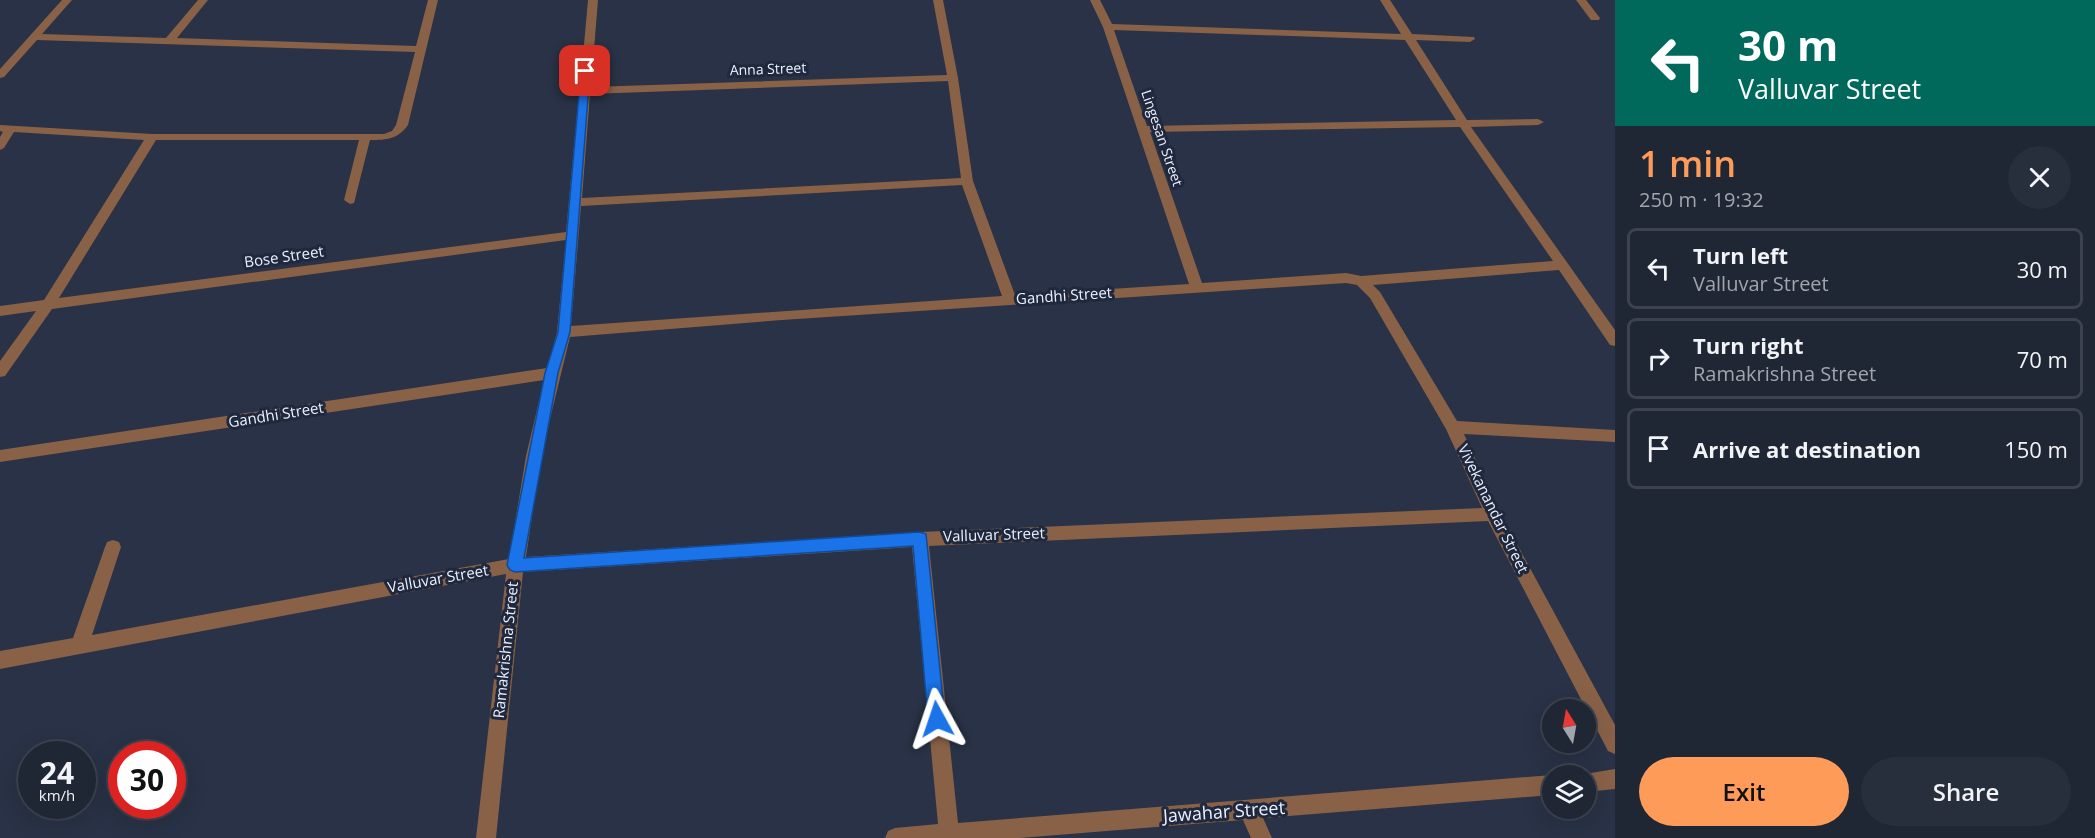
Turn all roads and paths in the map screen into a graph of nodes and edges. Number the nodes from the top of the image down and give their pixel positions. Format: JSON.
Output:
{"nodes":[{"id":1,"x":67,"y":0,"type":"edge"},
{"id":2,"x":202,"y":0,"type":"edge"},
{"id":3,"x":433,"y":0,"type":"edge"},
{"id":4,"x":593,"y":0,"type":"edge"},
{"id":5,"x":938,"y":0,"type":"edge"},
{"id":6,"x":1095,"y":0,"type":"edge"},
{"id":7,"x":1385,"y":0,"type":"edge"},
{"id":8,"x":1581,"y":0,"type":"edge"},
{"id":9,"x":1595,"y":18,"type":"dead end"},
{"id":10,"x":1108,"y":27,"type":"junction"},
{"id":11,"x":35,"y":37,"type":"junction"},
{"id":12,"x":1410,"y":37,"type":"junction"},
{"id":13,"x":1470,"y":39,"type":"dead end"},
{"id":14,"x":169,"y":41,"type":"junction"},
{"id":15,"x":420,"y":49,"type":"junction"},
{"id":16,"x":6,"y":64,"type":"edge"},
{"id":17,"x":0,"y":75,"type":"edge"},
{"id":18,"x":953,"y":78,"type":"junction"},
{"id":19,"x":584,"y":91,"type":"junction"},
{"id":20,"x":1538,"y":122,"type":"dead end"},
{"id":21,"x":1463,"y":123,"type":"junction"},
{"id":22,"x":6,"y":128,"type":"edge"},
{"id":23,"x":1143,"y":129,"type":"junction"},
{"id":24,"x":152,"y":137,"type":"junction"},
{"id":25,"x":365,"y":138,"type":"junction"},
{"id":26,"x":0,"y":146,"type":"edge"},
{"id":27,"x":968,"y":181,"type":"junction"},
{"id":28,"x":350,"y":200,"type":"dead end"},
{"id":29,"x":574,"y":202,"type":"junction"},
{"id":30,"x":572,"y":235,"type":"junction"},
{"id":31,"x":1564,"y":265,"type":"junction"},
{"id":32,"x":1361,"y":281,"type":"junction"},
{"id":33,"x":1197,"y":287,"type":"junction"},
{"id":34,"x":1011,"y":299,"type":"junction"},
{"id":35,"x":46,"y":306,"type":"junction"},
{"id":36,"x":0,"y":311,"type":"edge"},
{"id":37,"x":564,"y":332,"type":"junction"},
{"id":38,"x":1615,"y":341,"type":"edge"},
{"id":39,"x":0,"y":372,"type":"edge"},
{"id":40,"x":552,"y":373,"type":"junction"},
{"id":41,"x":1454,"y":427,"type":"junction"},
{"id":42,"x":1615,"y":436,"type":"edge"},
{"id":43,"x":0,"y":456,"type":"edge"},
{"id":44,"x":1492,"y":514,"type":"junction"},
{"id":45,"x":920,"y":539,"type":"junction"},
{"id":46,"x":113,"y":547,"type":"dead end"},
{"id":47,"x":515,"y":565,"type":"junction"},
{"id":48,"x":79,"y":646,"type":"junction"},
{"id":49,"x":0,"y":660,"type":"edge"},
{"id":50,"x":1615,"y":744,"type":"edge"},
{"id":51,"x":1615,"y":779,"type":"edge"},
{"id":52,"x":1596,"y":781,"type":"edge"},
{"id":53,"x":1542,"y":786,"type":"edge"},
{"id":54,"x":1249,"y":811,"type":"junction"},
{"id":55,"x":948,"y":835,"type":"edge"},
{"id":56,"x":486,"y":838,"type":"edge"},
{"id":57,"x":895,"y":838,"type":"edge"},
{"id":58,"x":1262,"y":838,"type":"edge"}],
"edges":[{"from":1,"to":11,"type":"street"},
{"from":2,"to":14,"type":"street"},
{"from":3,"to":15,"type":"street"},
{"from":4,"to":19,"type":"street","name":"Ramakrishna Street"},
{"from":5,"to":18,"type":"street"},
{"from":6,"to":10,"type":"street","name":"Lingesan Street"},
{"from":7,"to":12,"type":"street"},
{"from":8,"to":9,"type":"street"},
{"from":10,"to":12,"type":"street"},
{"from":10,"to":23,"type":"street","name":"Lingesan Street"},
{"from":11,"to":14,"type":"street"},
{"from":11,"to":16,"type":"street"},
{"from":12,"to":13,"type":"street"},
{"from":12,"to":21,"type":"street"},
{"from":14,"to":15,"type":"street"},
{"from":15,"to":25,"type":"street"},
{"from":16,"to":17,"type":"street"},
{"from":18,"to":19,"type":"street","name":"Anna Street"},
{"from":18,"to":27,"type":"street"},
{"from":19,"to":29,"type":"street","name":"Ramakrishna Street"},
{"from":20,"to":21,"type":"street"},
{"from":21,"to":23,"type":"street"},
{"from":21,"to":31,"type":"street"},
{"from":22,"to":24,"type":"street"},
{"from":22,"to":26,"type":"street"},
{"from":23,"to":33,"type":"street","name":"Lingesan Street"},
{"from":24,"to":25,"type":"street"},
{"from":24,"to":35,"type":"street"},
{"from":25,"to":28,"type":"street"},
{"from":27,"to":29,"type":"street"},
{"from":27,"to":34,"type":"street"},
{"from":29,"to":30,"type":"street","name":"Ramakrishna Street"},
{"from":30,"to":35,"type":"street","name":"Bose Street"},
{"from":30,"to":37,"type":"street","name":"Ramakrishna Street"},
{"from":31,"to":32,"type":"street","name":"Gandhi Street"},
{"from":31,"to":38,"type":"street"},
{"from":32,"to":33,"type":"street","name":"Gandhi Street"},
{"from":32,"to":41,"type":"street","name":"Vivekanandar Street"},
{"from":33,"to":34,"type":"street","name":"Gandhi Street"},
{"from":34,"to":37,"type":"street","name":"Gandhi Street"},
{"from":35,"to":36,"type":"street","name":"Bose Street"},
{"from":35,"to":39,"type":"street"},
{"from":37,"to":40,"type":"street","name":"Ramakrishna Street"},
{"from":40,"to":43,"type":"street","name":"Gandhi Street"},
{"from":40,"to":47,"type":"street","name":"Ramakrishna Street"},
{"from":41,"to":42,"type":"street"},
{"from":41,"to":44,"type":"street","name":"Vivekanandar Street"},
{"from":44,"to":45,"type":"street","name":"Valluvar Street"},
{"from":44,"to":50,"type":"street","name":"Vivekanandar Street"},
{"from":45,"to":47,"type":"street","name":"Valluvar Street"},
{"from":45,"to":55,"type":"street"},
{"from":46,"to":48,"type":"street"},
{"from":47,"to":48,"type":"street","name":"Valluvar Street"},
{"from":47,"to":56,"type":"street","name":"Ramakrishna Street"},
{"from":48,"to":49,"type":"street","name":"Valluvar Street"},
{"from":51,"to":52,"type":"street"},
{"from":53,"to":54,"type":"street","name":"Jawahar Street"},
{"from":54,"to":55,"type":"street","name":"Jawahar Street"},
{"from":54,"to":58,"type":"street"},
{"from":55,"to":57,"type":"street","name":"Jawahar Street"}]}
